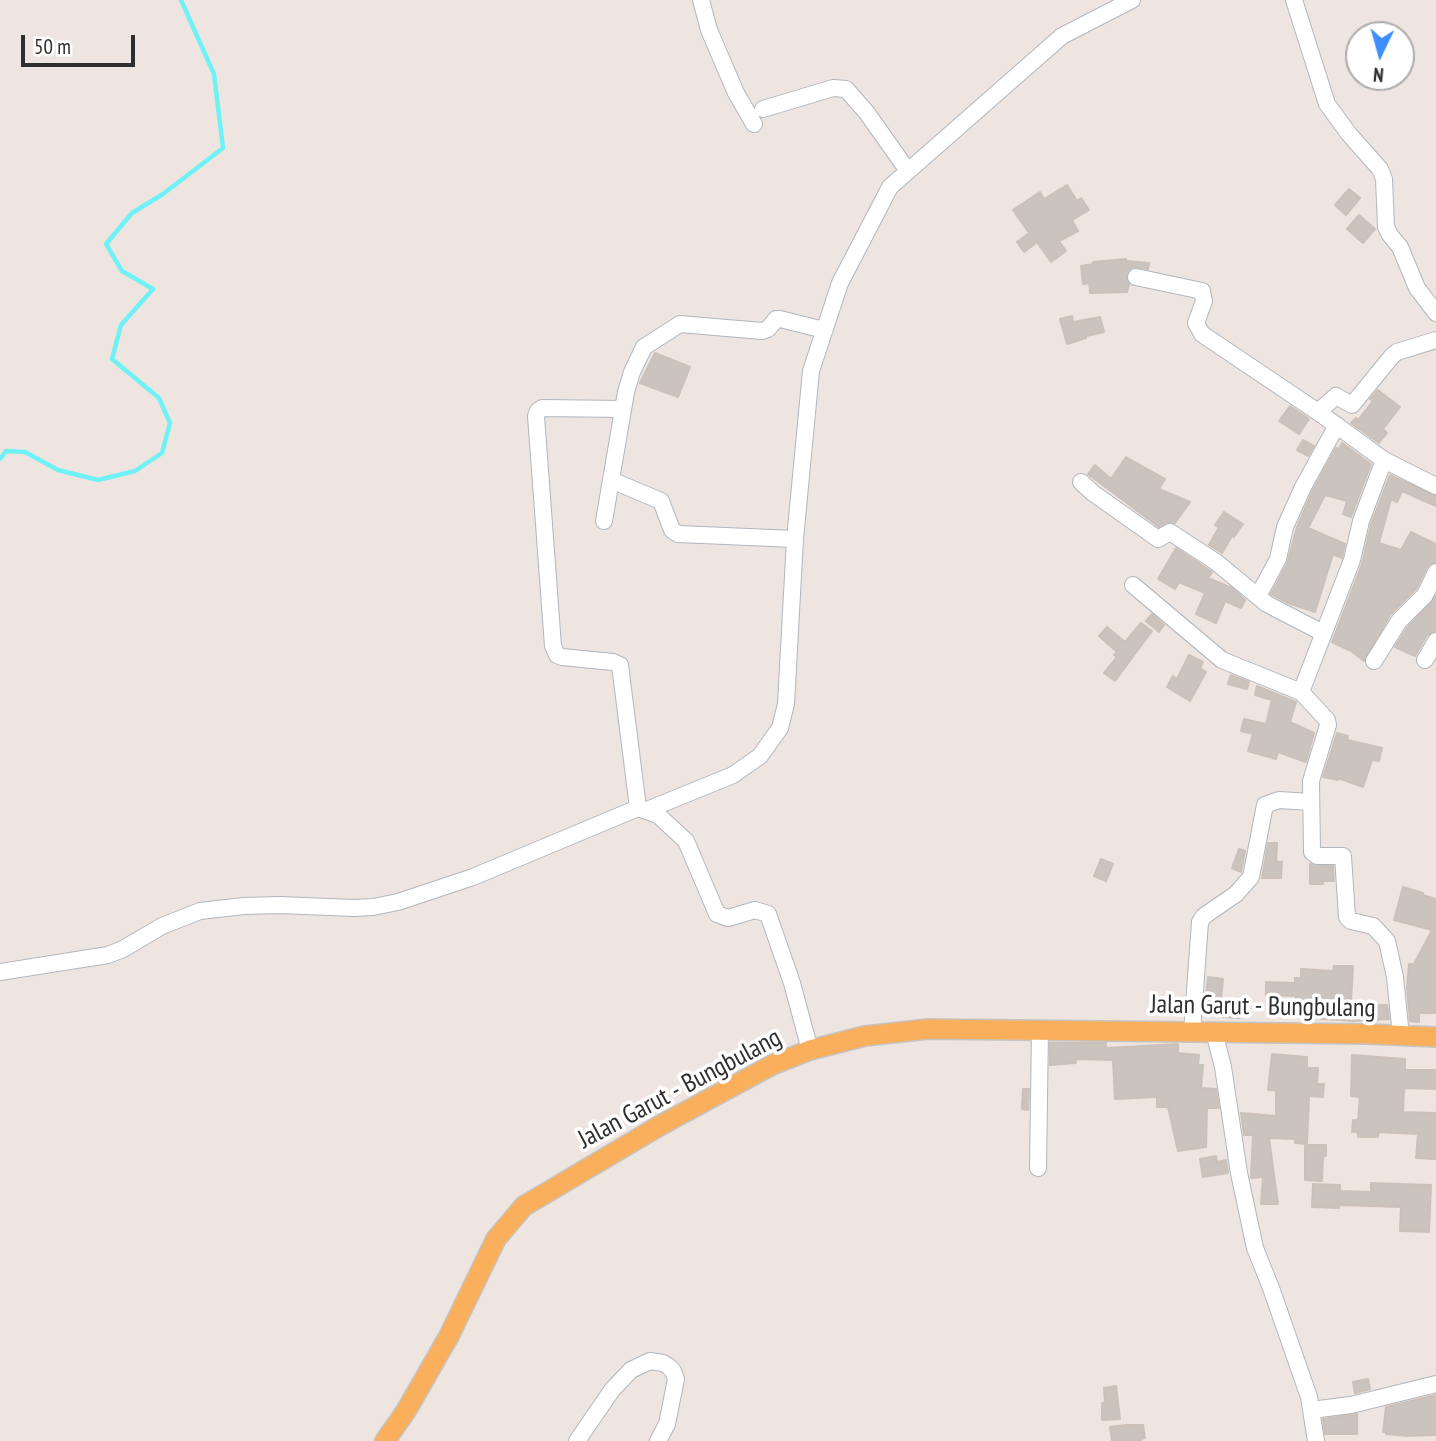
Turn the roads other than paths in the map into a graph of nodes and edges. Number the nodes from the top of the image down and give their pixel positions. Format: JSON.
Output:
{"nodes":[{"id":1,"x":701,"y":0,"type":"edge"},
{"id":2,"x":1132,"y":0,"type":"edge"},
{"id":3,"x":1294,"y":0,"type":"edge"},
{"id":4,"x":763,"y":108,"type":"dead end"},
{"id":5,"x":754,"y":124,"type":"dead end"},
{"id":6,"x":908,"y":171,"type":"junction"},
{"id":7,"x":1136,"y":277,"type":"dead end"},
{"id":8,"x":1436,"y":313,"type":"edge"},
{"id":9,"x":824,"y":330,"type":"junction"},
{"id":10,"x":1436,"y":340,"type":"edge"},
{"id":11,"x":623,"y":408,"type":"junction"},
{"id":12,"x":1318,"y":412,"type":"junction"},
{"id":13,"x":1337,"y":425,"type":"junction"},
{"id":14,"x":1384,"y":460,"type":"junction"},
{"id":15,"x":611,"y":480,"type":"junction"},
{"id":16,"x":1081,"y":482,"type":"dead end"},
{"id":17,"x":1436,"y":486,"type":"edge"},
{"id":18,"x":604,"y":521,"type":"dead end"},
{"id":19,"x":795,"y":539,"type":"junction"},
{"id":20,"x":1436,"y":572,"type":"edge"},
{"id":21,"x":1133,"y":584,"type":"dead end"},
{"id":22,"x":1258,"y":596,"type":"junction"},
{"id":23,"x":1323,"y":633,"type":"junction"},
{"id":24,"x":1436,"y":641,"type":"edge"},
{"id":25,"x":1425,"y":660,"type":"dead end"},
{"id":26,"x":1374,"y":661,"type":"dead end"},
{"id":27,"x":1301,"y":692,"type":"junction"},
{"id":28,"x":1310,"y":802,"type":"junction"},
{"id":29,"x":643,"y":809,"type":"junction"},
{"id":30,"x":0,"y":972,"type":"edge"},
{"id":31,"x":1040,"y":1030,"type":"junction"},
{"id":32,"x":1192,"y":1032,"type":"junction"},
{"id":33,"x":1213,"y":1032,"type":"junction"},
{"id":34,"x":1401,"y":1035,"type":"junction"},
{"id":35,"x":1436,"y":1037,"type":"edge"},
{"id":36,"x":810,"y":1050,"type":"junction"},
{"id":37,"x":1038,"y":1168,"type":"dead end"},
{"id":38,"x":1436,"y":1384,"type":"edge"},
{"id":39,"x":1311,"y":1410,"type":"junction"},
{"id":40,"x":385,"y":1441,"type":"edge"},
{"id":41,"x":577,"y":1441,"type":"edge"},
{"id":42,"x":658,"y":1441,"type":"edge"},
{"id":43,"x":1316,"y":1441,"type":"edge"}],
"edges":[{"from":1,"to":5,"type":"street"},
{"from":2,"to":6,"type":"street"},
{"from":3,"to":8,"type":"street"},
{"from":4,"to":6,"type":"street"},
{"from":6,"to":9,"type":"street"},
{"from":7,"to":12,"type":"street"},
{"from":9,"to":11,"type":"street"},
{"from":9,"to":19,"type":"street"},
{"from":10,"to":12,"type":"street"},
{"from":11,"to":15,"type":"street"},
{"from":11,"to":29,"type":"street"},
{"from":12,"to":13,"type":"street"},
{"from":13,"to":14,"type":"street"},
{"from":13,"to":22,"type":"street"},
{"from":14,"to":17,"type":"street"},
{"from":14,"to":23,"type":"street"},
{"from":15,"to":18,"type":"street"},
{"from":15,"to":19,"type":"street"},
{"from":16,"to":22,"type":"street"},
{"from":19,"to":29,"type":"street"},
{"from":20,"to":26,"type":"street"},
{"from":21,"to":27,"type":"street"},
{"from":22,"to":23,"type":"street"},
{"from":23,"to":27,"type":"street"},
{"from":24,"to":25,"type":"street"},
{"from":27,"to":28,"type":"street"},
{"from":28,"to":32,"type":"street"},
{"from":28,"to":34,"type":"street"},
{"from":29,"to":30,"type":"street"},
{"from":29,"to":36,"type":"street"},
{"from":31,"to":32,"type":"main road","name":"Jalan Garut - Bungbulang"},
{"from":31,"to":36,"type":"main road","name":"Jalan Garut - Bungbulang"},
{"from":31,"to":37,"type":"street"},
{"from":32,"to":33,"type":"main road","name":"Jalan Garut - Bungbulang"},
{"from":33,"to":34,"type":"main road","name":"Jalan Garut - Bungbulang"},
{"from":33,"to":39,"type":"street"},
{"from":34,"to":35,"type":"main road","name":"Jalan Garut - Bungbulang"},
{"from":36,"to":40,"type":"main road","name":"Jalan Garut - Bungbulang"},
{"from":38,"to":39,"type":"street"},
{"from":39,"to":43,"type":"street"},
{"from":41,"to":42,"type":"street"}]}
